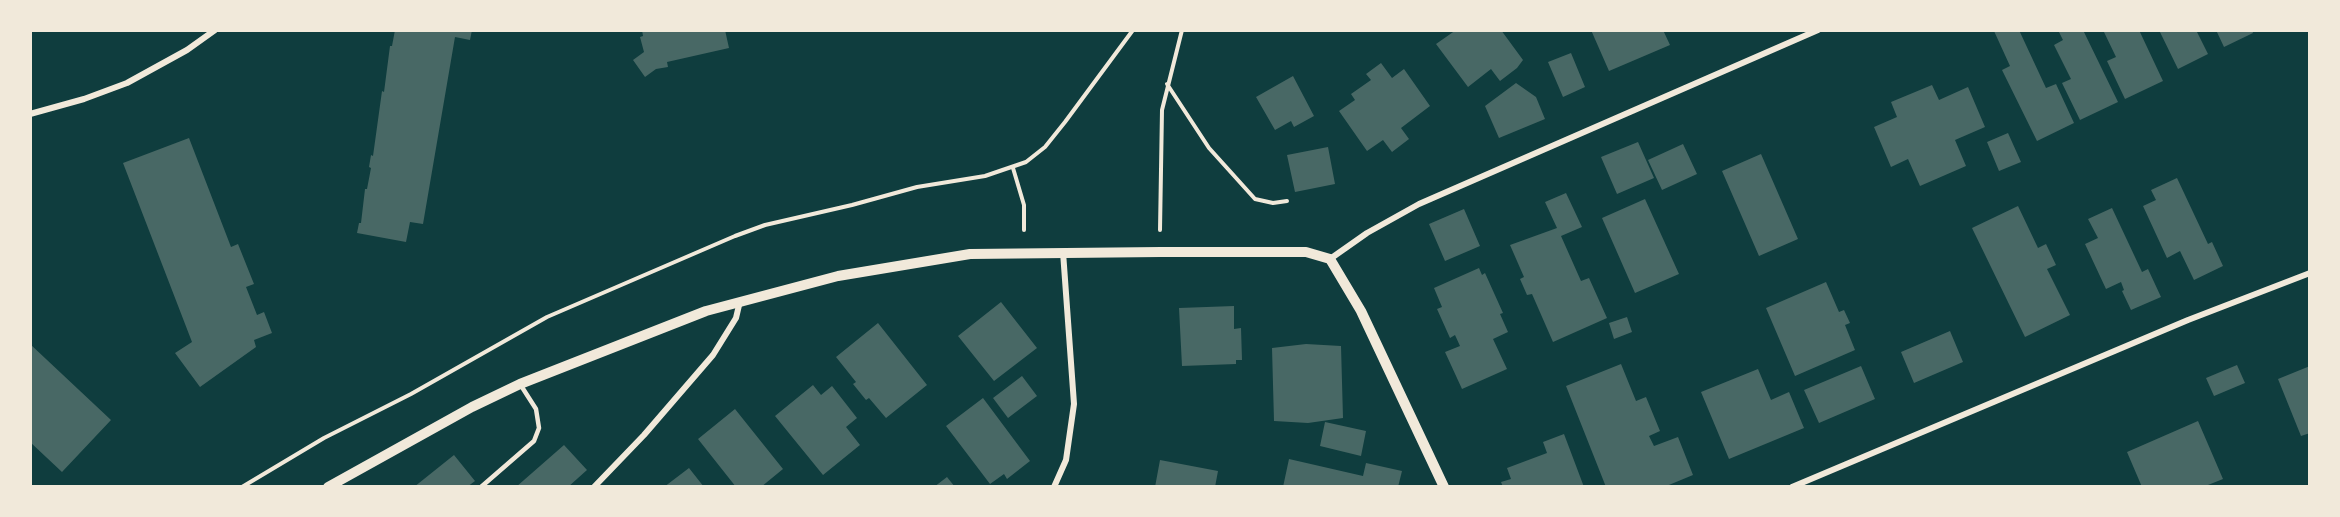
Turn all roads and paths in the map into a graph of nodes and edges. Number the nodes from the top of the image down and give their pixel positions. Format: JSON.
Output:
{"nodes":[{"id":1,"x":215,"y":30,"type":"edge"},
{"id":2,"x":1133,"y":30,"type":"edge"},
{"id":3,"x":1182,"y":30,"type":"edge"},
{"id":4,"x":1818,"y":30,"type":"edge"},
{"id":5,"x":1167,"y":84,"type":"junction"},
{"id":6,"x":30,"y":114,"type":"edge"},
{"id":7,"x":1013,"y":168,"type":"junction"},
{"id":8,"x":1287,"y":201,"type":"dead end"},
{"id":9,"x":1024,"y":252,"type":"junction"},
{"id":10,"x":1063,"y":252,"type":"junction"},
{"id":11,"x":1161,"y":252,"type":"junction"},
{"id":12,"x":1330,"y":259,"type":"junction"},
{"id":13,"x":2310,"y":273,"type":"edge"},
{"id":14,"x":740,"y":301,"type":"junction"},
{"id":15,"x":520,"y":384,"type":"junction"},
{"id":16,"x":242,"y":487,"type":"edge"},
{"id":17,"x":328,"y":487,"type":"edge"},
{"id":18,"x":481,"y":487,"type":"edge"},
{"id":19,"x":594,"y":487,"type":"edge"},
{"id":20,"x":1054,"y":487,"type":"edge"},
{"id":21,"x":1444,"y":487,"type":"edge"},
{"id":22,"x":1792,"y":487,"type":"edge"}],
"edges":[{"from":1,"to":6,"type":"street"},
{"from":2,"to":7,"type":"path"},
{"from":3,"to":5,"type":"path"},
{"from":4,"to":12,"type":"street"},
{"from":5,"to":8,"type":"path"},
{"from":5,"to":11,"type":"path"},
{"from":7,"to":9,"type":"path"},
{"from":7,"to":16,"type":"path"},
{"from":9,"to":10,"type":"street"},
{"from":9,"to":14,"type":"street"},
{"from":10,"to":11,"type":"street"},
{"from":10,"to":20,"type":"street"},
{"from":11,"to":12,"type":"street"},
{"from":12,"to":21,"type":"street"},
{"from":13,"to":22,"type":"street"},
{"from":14,"to":15,"type":"street"},
{"from":14,"to":19,"type":"street"},
{"from":15,"to":17,"type":"street"},
{"from":15,"to":18,"type":"lane"}]}
